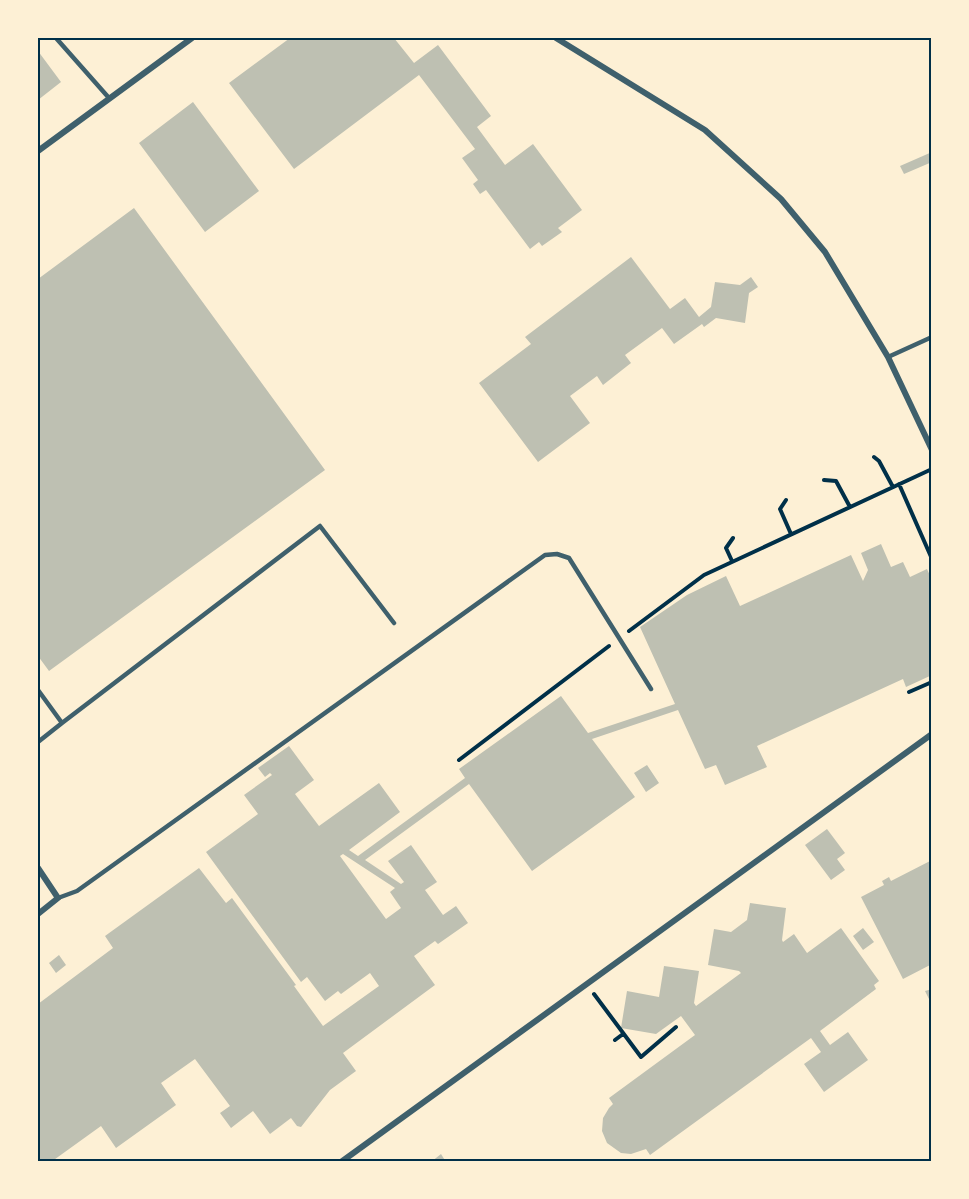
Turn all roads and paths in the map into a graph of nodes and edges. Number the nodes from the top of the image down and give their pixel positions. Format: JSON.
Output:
{"nodes":[{"id":1,"x":56,"y":38,"type":"edge"},
{"id":2,"x":192,"y":38,"type":"edge"},
{"id":3,"x":556,"y":38,"type":"edge"},
{"id":4,"x":109,"y":99,"type":"junction"},
{"id":5,"x":38,"y":151,"type":"edge"},
{"id":6,"x":932,"y":337,"type":"edge"},
{"id":7,"x":888,"y":357,"type":"junction"},
{"id":8,"x":932,"y":450,"type":"edge"},
{"id":9,"x":874,"y":457,"type":"dead end"},
{"id":10,"x":932,"y":469,"type":"edge"},
{"id":11,"x":824,"y":480,"type":"dead end"},
{"id":12,"x":899,"y":484,"type":"junction"},
{"id":13,"x":893,"y":487,"type":"junction"},
{"id":14,"x":786,"y":500,"type":"dead end"},
{"id":15,"x":850,"y":507,"type":"junction"},
{"id":16,"x":791,"y":534,"type":"junction"},
{"id":17,"x":733,"y":538,"type":"dead end"},
{"id":18,"x":932,"y":559,"type":"edge"},
{"id":19,"x":732,"y":561,"type":"junction"},
{"id":20,"x":394,"y":623,"type":"dead end"},
{"id":21,"x":619,"y":638,"type":"junction"},
{"id":22,"x":932,"y":682,"type":"edge"},
{"id":23,"x":651,"y":688,"type":"dead end"},
{"id":24,"x":38,"y":690,"type":"edge"},
{"id":25,"x":909,"y":693,"type":"dead end"},
{"id":26,"x":62,"y":723,"type":"junction"},
{"id":27,"x":932,"y":734,"type":"edge"},
{"id":28,"x":38,"y":742,"type":"edge"},
{"id":29,"x":459,"y":760,"type":"dead end"},
{"id":30,"x":38,"y":868,"type":"edge"},
{"id":31,"x":58,"y":898,"type":"junction"},
{"id":32,"x":38,"y":914,"type":"edge"},
{"id":33,"x":586,"y":984,"type":"junction"},
{"id":34,"x":676,"y":1027,"type":"dead end"},
{"id":35,"x":623,"y":1034,"type":"junction"},
{"id":36,"x":615,"y":1040,"type":"dead end"},
{"id":37,"x":341,"y":1161,"type":"edge"}],
"edges":[{"from":1,"to":4,"type":"lane"},
{"from":2,"to":4,"type":"street"},
{"from":3,"to":7,"type":"street"},
{"from":4,"to":5,"type":"street"},
{"from":6,"to":7,"type":"lane"},
{"from":7,"to":8,"type":"street"},
{"from":9,"to":13,"type":"path"},
{"from":10,"to":12,"type":"path"},
{"from":11,"to":15,"type":"path"},
{"from":12,"to":13,"type":"path"},
{"from":12,"to":18,"type":"path"},
{"from":13,"to":15,"type":"path"},
{"from":14,"to":16,"type":"path"},
{"from":15,"to":16,"type":"path"},
{"from":16,"to":19,"type":"path"},
{"from":17,"to":19,"type":"path"},
{"from":19,"to":21,"type":"path"},
{"from":20,"to":26,"type":"lane"},
{"from":21,"to":23,"type":"lane"},
{"from":21,"to":29,"type":"path"},
{"from":21,"to":31,"type":"lane"},
{"from":22,"to":25,"type":"path"},
{"from":24,"to":26,"type":"lane"},
{"from":26,"to":28,"type":"lane"},
{"from":27,"to":33,"type":"street"},
{"from":30,"to":31,"type":"street"},
{"from":31,"to":32,"type":"street"},
{"from":33,"to":35,"type":"path"},
{"from":33,"to":37,"type":"street"},
{"from":34,"to":35,"type":"path"},
{"from":35,"to":36,"type":"path"}]}
